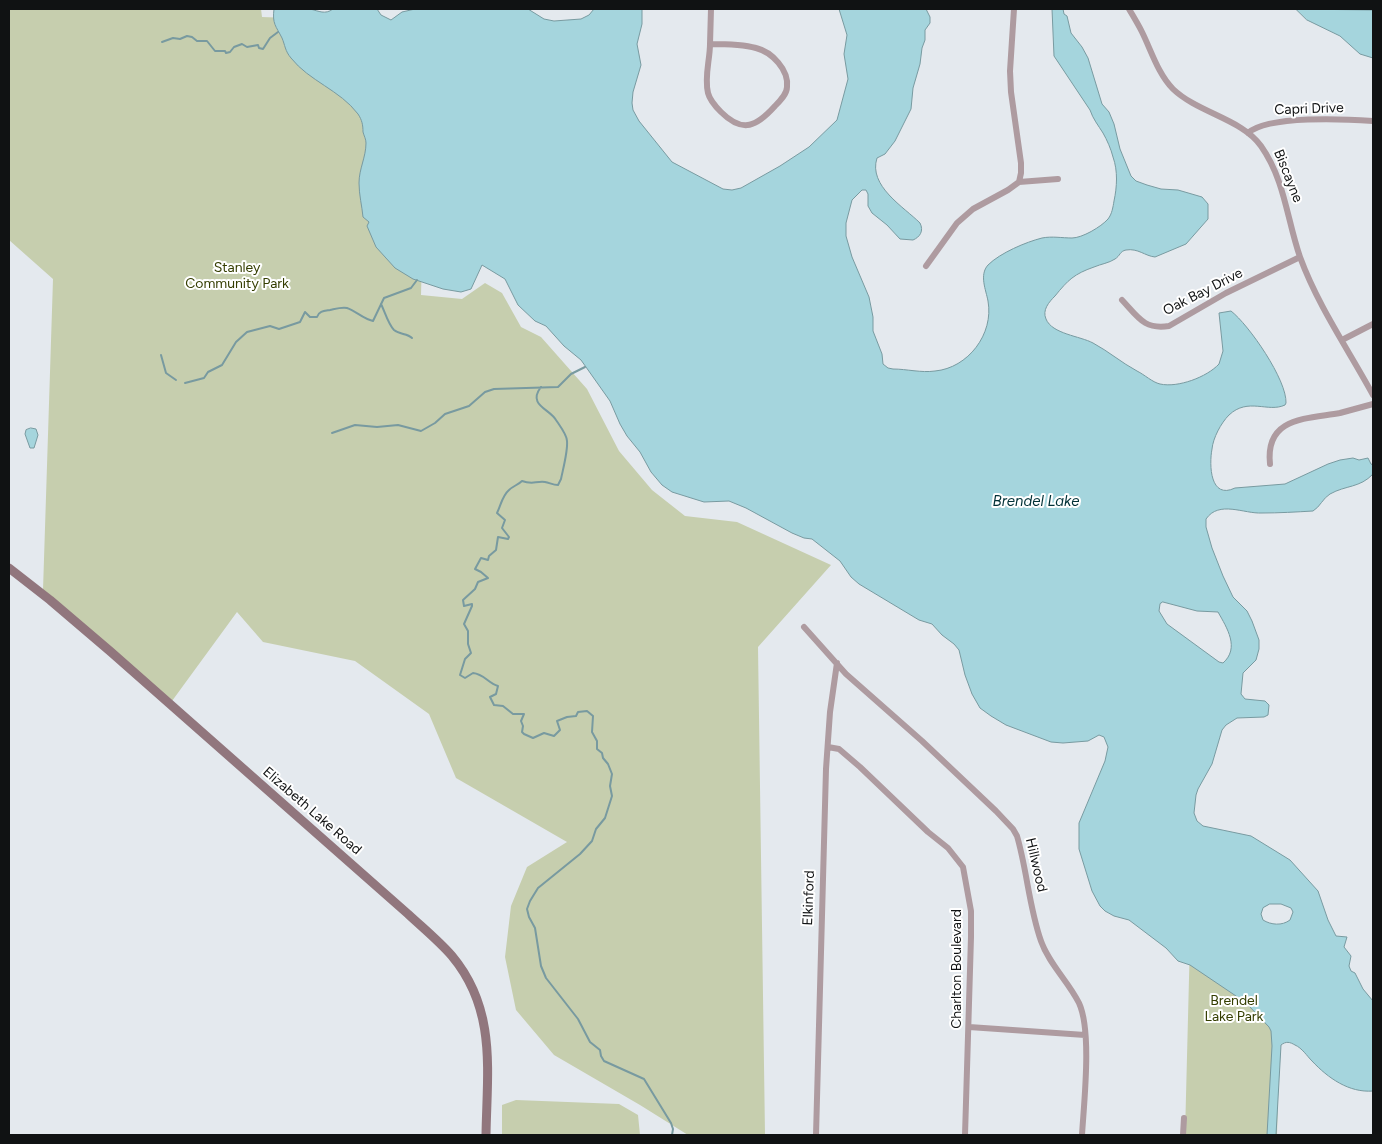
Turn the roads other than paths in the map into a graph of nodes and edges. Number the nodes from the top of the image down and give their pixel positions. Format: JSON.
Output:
{"nodes":[{"id":1,"x":711,"y":9,"type":"edge"},
{"id":2,"x":1014,"y":9,"type":"edge"},
{"id":3,"x":1129,"y":9,"type":"edge"},
{"id":4,"x":710,"y":44,"type":"junction"},
{"id":5,"x":1373,"y":121,"type":"edge"},
{"id":6,"x":1248,"y":133,"type":"junction"},
{"id":7,"x":1058,"y":179,"type":"dead end"},
{"id":8,"x":1019,"y":182,"type":"junction"},
{"id":9,"x":1300,"y":257,"type":"junction"},
{"id":10,"x":926,"y":266,"type":"dead end"},
{"id":11,"x":1122,"y":300,"type":"dead end"},
{"id":12,"x":1373,"y":324,"type":"edge"},
{"id":13,"x":1342,"y":340,"type":"junction"},
{"id":14,"x":1373,"y":395,"type":"edge"},
{"id":15,"x":1373,"y":404,"type":"edge"},
{"id":16,"x":1270,"y":464,"type":"dead end"},
{"id":17,"x":9,"y":568,"type":"edge"},
{"id":18,"x":804,"y":626,"type":"dead end"},
{"id":19,"x":837,"y":663,"type":"junction"},
{"id":20,"x":828,"y":747,"type":"junction"},
{"id":21,"x":969,"y":1026,"type":"junction"},
{"id":22,"x":1085,"y":1035,"type":"junction"},
{"id":23,"x":1184,"y":1118,"type":"dead end"},
{"id":24,"x":486,"y":1135,"type":"edge"},
{"id":25,"x":816,"y":1135,"type":"edge"},
{"id":26,"x":965,"y":1135,"type":"edge"},
{"id":27,"x":1082,"y":1135,"type":"edge"},
{"id":28,"x":1184,"y":1135,"type":"edge"}],
"edges":[{"from":1,"to":4,"type":"street"},
{"from":2,"to":8,"type":"street"},
{"from":3,"to":6,"type":"street","name":"Biscayne"},
{"from":4,"to":4,"type":"street"},
{"from":5,"to":6,"type":"street","name":"Capri Drive"},
{"from":6,"to":9,"type":"street","name":"Biscayne"},
{"from":7,"to":8,"type":"street"},
{"from":8,"to":10,"type":"street"},
{"from":9,"to":11,"type":"street","name":"Oak Bay Drive"},
{"from":9,"to":13,"type":"street","name":"Biscayne"},
{"from":12,"to":13,"type":"street"},
{"from":13,"to":14,"type":"street","name":"Biscayne"},
{"from":15,"to":16,"type":"street"},
{"from":17,"to":24,"type":"street","name":"Elizabeth Lake Road"},
{"from":18,"to":19,"type":"street","name":"Hillwood"},
{"from":19,"to":20,"type":"street","name":"Elkinford"},
{"from":19,"to":22,"type":"street","name":"Hillwood"},
{"from":20,"to":21,"type":"street","name":"Charlton Boulevard"},
{"from":20,"to":25,"type":"street","name":"Elkinford"},
{"from":21,"to":22,"type":"street"},
{"from":21,"to":26,"type":"street","name":"Charlton Boulevard"},
{"from":22,"to":27,"type":"street","name":"Hillwood"},
{"from":23,"to":28,"type":"street"}]}
